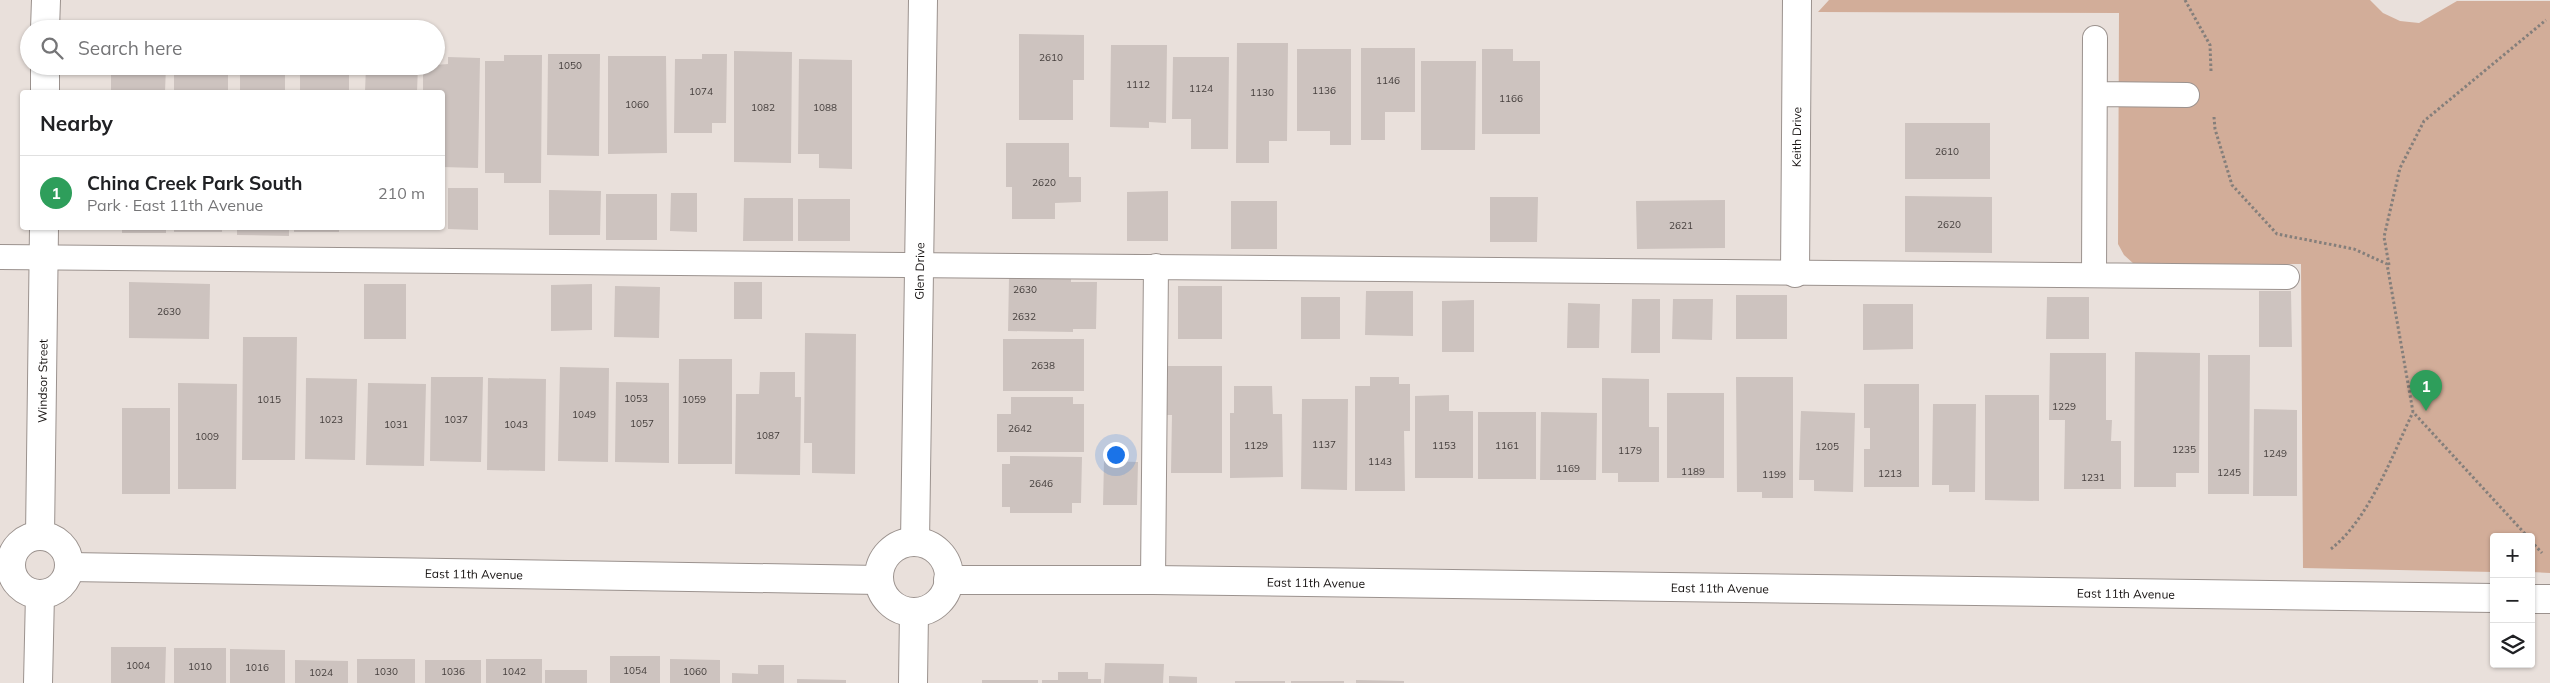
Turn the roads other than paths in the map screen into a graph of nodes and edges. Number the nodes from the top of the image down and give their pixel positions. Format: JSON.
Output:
{"nodes":[{"id":1,"x":46,"y":0,"type":"edge"},
{"id":2,"x":923,"y":0,"type":"edge"},
{"id":3,"x":1797,"y":0,"type":"edge"},
{"id":4,"x":46,"y":20,"type":"edge"},
{"id":5,"x":2096,"y":38,"type":"dead end"},
{"id":6,"x":45,"y":75,"type":"edge"},
{"id":7,"x":45,"y":90,"type":"edge"},
{"id":8,"x":2095,"y":94,"type":"junction"},
{"id":9,"x":2187,"y":95,"type":"dead end"},
{"id":10,"x":44,"y":230,"type":"edge"},
{"id":11,"x":0,"y":257,"type":"edge"},
{"id":12,"x":44,"y":257,"type":"junction"},
{"id":13,"x":920,"y":266,"type":"junction"},
{"id":14,"x":1156,"y":266,"type":"junction"},
{"id":15,"x":1795,"y":272,"type":"junction"},
{"id":16,"x":2094,"y":275,"type":"junction"},
{"id":17,"x":2287,"y":277,"type":"dead end"},
{"id":18,"x":40,"y":536,"type":"junction"},
{"id":19,"x":915,"y":542,"type":"junction"},
{"id":20,"x":5,"y":567,"type":"edge"},
{"id":21,"x":69,"y":567,"type":"junction"},
{"id":22,"x":879,"y":580,"type":"junction"},
{"id":23,"x":948,"y":580,"type":"junction"},
{"id":24,"x":1153,"y":580,"type":"junction"},
{"id":25,"x":40,"y":594,"type":"junction"},
{"id":26,"x":2490,"y":598,"type":"edge"},
{"id":27,"x":2535,"y":599,"type":"edge"},
{"id":28,"x":2550,"y":599,"type":"edge"},
{"id":29,"x":914,"y":612,"type":"junction"},
{"id":30,"x":38,"y":683,"type":"edge"},
{"id":31,"x":913,"y":683,"type":"edge"}],
"edges":[{"from":1,"to":4,"type":"street"},
{"from":2,"to":13,"type":"street","name":"Glen Drive"},
{"from":3,"to":15,"type":"street","name":"Keith Drive"},
{"from":5,"to":8,"type":"lane"},
{"from":6,"to":7,"type":"street"},
{"from":8,"to":9,"type":"lane"},
{"from":8,"to":16,"type":"lane"},
{"from":10,"to":12,"type":"street","name":"Windsor Street"},
{"from":11,"to":12,"type":"lane"},
{"from":12,"to":13,"type":"lane"},
{"from":12,"to":18,"type":"street","name":"Windsor Street"},
{"from":13,"to":14,"type":"lane"},
{"from":13,"to":19,"type":"street","name":"Glen Drive"},
{"from":14,"to":15,"type":"lane"},
{"from":14,"to":24,"type":"lane"},
{"from":15,"to":16,"type":"lane"},
{"from":16,"to":17,"type":"lane"},
{"from":18,"to":20,"type":"street"},
{"from":18,"to":21,"type":"street"},
{"from":19,"to":22,"type":"street"},
{"from":19,"to":23,"type":"street"},
{"from":20,"to":25,"type":"street"},
{"from":21,"to":22,"type":"street","name":"East 11th Avenue"},
{"from":21,"to":25,"type":"street"},
{"from":22,"to":29,"type":"street"},
{"from":23,"to":24,"type":"street","name":"East 11th Avenue"},
{"from":23,"to":29,"type":"street"},
{"from":24,"to":26,"type":"street","name":"East 11th Avenue"},
{"from":25,"to":30,"type":"street"},
{"from":27,"to":28,"type":"street"},
{"from":29,"to":31,"type":"street"}]}
